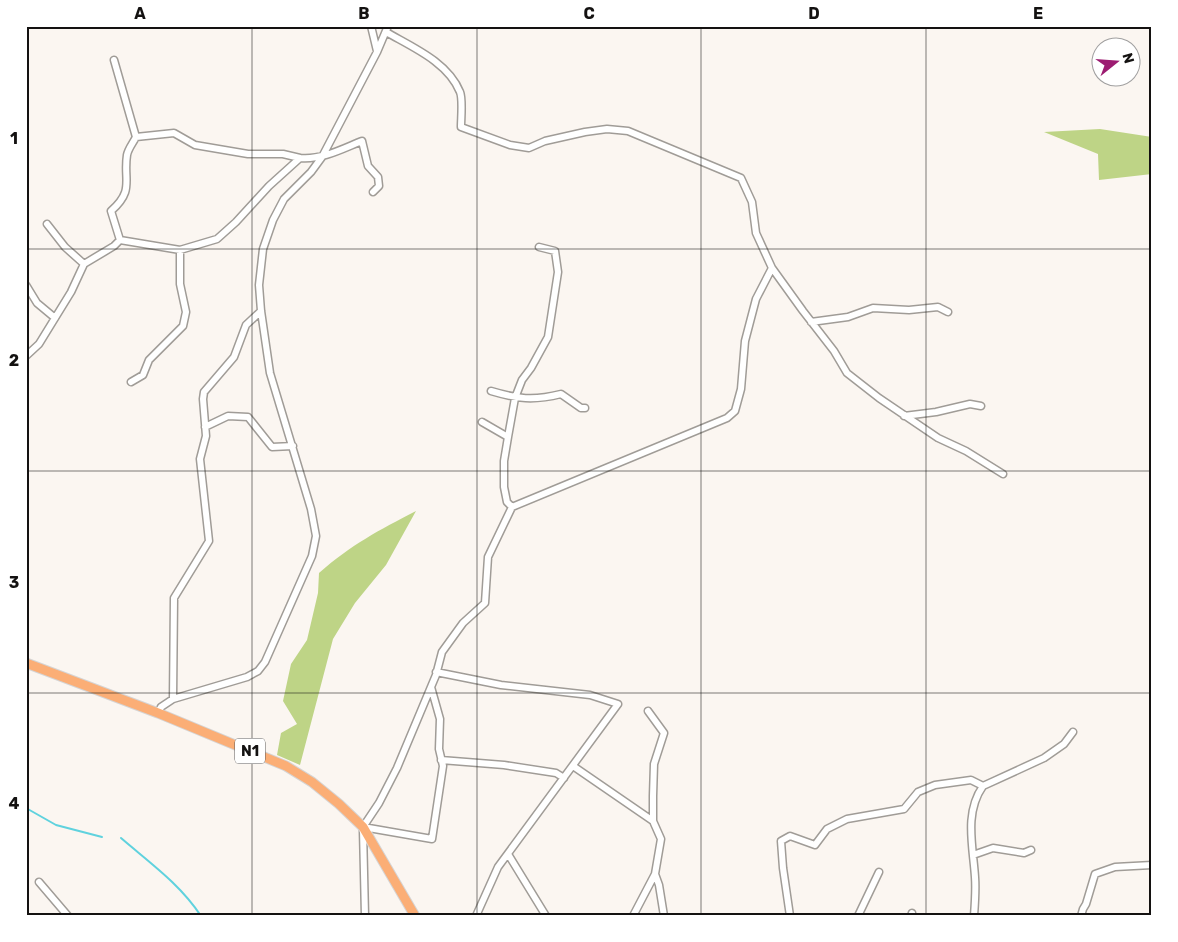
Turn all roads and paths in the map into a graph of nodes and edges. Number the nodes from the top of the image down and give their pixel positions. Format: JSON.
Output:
{"nodes":[{"id":1,"x":371,"y":26,"type":"edge"},
{"id":2,"x":387,"y":29,"type":"edge"},
{"id":3,"x":377,"y":52,"type":"junction"},
{"id":4,"x":114,"y":60,"type":"dead end"},
{"id":5,"x":136,"y":137,"type":"junction"},
{"id":6,"x":322,"y":157,"type":"junction"},
{"id":7,"x":300,"y":158,"type":"junction"},
{"id":8,"x":373,"y":192,"type":"dead end"},
{"id":9,"x":47,"y":224,"type":"dead end"},
{"id":10,"x":120,"y":240,"type":"junction"},
{"id":11,"x":539,"y":247,"type":"dead end"},
{"id":12,"x":180,"y":250,"type":"junction"},
{"id":13,"x":84,"y":264,"type":"junction"},
{"id":14,"x":772,"y":268,"type":"junction"},
{"id":15,"x":26,"y":285,"type":"edge"},
{"id":16,"x":261,"y":311,"type":"junction"},
{"id":17,"x":948,"y":312,"type":"dead end"},
{"id":18,"x":55,"y":318,"type":"junction"},
{"id":19,"x":811,"y":322,"type":"junction"},
{"id":20,"x":26,"y":356,"type":"edge"},
{"id":21,"x":131,"y":382,"type":"dead end"},
{"id":22,"x":491,"y":392,"type":"dead end"},
{"id":23,"x":515,"y":398,"type":"junction"},
{"id":24,"x":981,"y":406,"type":"dead end"},
{"id":25,"x":585,"y":408,"type":"dead end"},
{"id":26,"x":904,"y":416,"type":"junction"},
{"id":27,"x":482,"y":422,"type":"dead end"},
{"id":28,"x":205,"y":427,"type":"junction"},
{"id":29,"x":508,"y":437,"type":"junction"},
{"id":30,"x":293,"y":446,"type":"junction"},
{"id":31,"x":1003,"y":474,"type":"dead end"},
{"id":32,"x":512,"y":507,"type":"junction"},
{"id":33,"x":26,"y":663,"type":"edge"},
{"id":34,"x":436,"y":672,"type":"junction"},
{"id":35,"x":431,"y":688,"type":"junction"},
{"id":36,"x":173,"y":699,"type":"junction"},
{"id":37,"x":648,"y":711,"type":"dead end"},
{"id":38,"x":158,"y":713,"type":"junction"},
{"id":39,"x":1073,"y":732,"type":"dead end"},
{"id":40,"x":441,"y":760,"type":"junction"},
{"id":41,"x":573,"y":766,"type":"junction"},
{"id":42,"x":564,"y":778,"type":"junction"},
{"id":43,"x":983,"y":786,"type":"junction"},
{"id":44,"x":653,"y":821,"type":"junction"},
{"id":45,"x":363,"y":827,"type":"junction"},
{"id":46,"x":1031,"y":850,"type":"dead end"},
{"id":47,"x":508,"y":854,"type":"junction"},
{"id":48,"x":973,"y":855,"type":"junction"},
{"id":49,"x":1152,"y":865,"type":"edge"},
{"id":50,"x":879,"y":872,"type":"dead end"},
{"id":51,"x":655,"y":874,"type":"junction"},
{"id":52,"x":39,"y":882,"type":"dead end"},
{"id":53,"x":68,"y":916,"type":"edge"},
{"id":54,"x":364,"y":916,"type":"edge"},
{"id":55,"x":415,"y":916,"type":"edge"},
{"id":56,"x":476,"y":916,"type":"edge"},
{"id":57,"x":546,"y":916,"type":"edge"},
{"id":58,"x":633,"y":916,"type":"edge"},
{"id":59,"x":664,"y":916,"type":"edge"},
{"id":60,"x":790,"y":916,"type":"edge"},
{"id":61,"x":858,"y":916,"type":"edge"},
{"id":62,"x":974,"y":916,"type":"edge"},
{"id":63,"x":1081,"y":916,"type":"edge"}],
"edges":[{"from":1,"to":3,"type":"street"},
{"from":2,"to":3,"type":"street"},
{"from":2,"to":14,"type":"street"},
{"from":3,"to":6,"type":"street"},
{"from":4,"to":5,"type":"street"},
{"from":5,"to":7,"type":"street"},
{"from":5,"to":10,"type":"street"},
{"from":6,"to":7,"type":"street"},
{"from":6,"to":8,"type":"street"},
{"from":6,"to":16,"type":"street"},
{"from":7,"to":12,"type":"street"},
{"from":9,"to":13,"type":"street"},
{"from":10,"to":12,"type":"street"},
{"from":10,"to":13,"type":"street"},
{"from":11,"to":23,"type":"street"},
{"from":12,"to":21,"type":"street"},
{"from":13,"to":18,"type":"street"},
{"from":14,"to":19,"type":"street"},
{"from":14,"to":32,"type":"street"},
{"from":15,"to":18,"type":"street"},
{"from":16,"to":28,"type":"street"},
{"from":16,"to":30,"type":"street"},
{"from":17,"to":19,"type":"street"},
{"from":18,"to":20,"type":"street"},
{"from":19,"to":26,"type":"street"},
{"from":22,"to":23,"type":"street"},
{"from":23,"to":25,"type":"street"},
{"from":23,"to":29,"type":"street"},
{"from":24,"to":26,"type":"street"},
{"from":26,"to":31,"type":"street"},
{"from":27,"to":29,"type":"street"},
{"from":28,"to":30,"type":"street"},
{"from":28,"to":36,"type":"street"},
{"from":29,"to":32,"type":"street"},
{"from":30,"to":36,"type":"street"},
{"from":32,"to":34,"type":"street"},
{"from":33,"to":38,"type":"highway","number":"N1"},
{"from":34,"to":35,"type":"street"},
{"from":34,"to":41,"type":"street"},
{"from":35,"to":40,"type":"street"},
{"from":35,"to":45,"type":"street"},
{"from":36,"to":38,"type":"street"},
{"from":37,"to":44,"type":"street"},
{"from":38,"to":45,"type":"highway","number":"N1"},
{"from":39,"to":43,"type":"street"},
{"from":40,"to":42,"type":"street"},
{"from":40,"to":45,"type":"street"},
{"from":41,"to":42,"type":"street"},
{"from":41,"to":44,"type":"street"},
{"from":42,"to":47,"type":"street"},
{"from":43,"to":48,"type":"street"},
{"from":43,"to":60,"type":"street"},
{"from":44,"to":51,"type":"street"},
{"from":45,"to":54,"type":"street"},
{"from":45,"to":55,"type":"highway","number":"N1"},
{"from":46,"to":48,"type":"street"},
{"from":47,"to":56,"type":"street"},
{"from":47,"to":57,"type":"street"},
{"from":48,"to":62,"type":"street"},
{"from":49,"to":63,"type":"street"},
{"from":50,"to":61,"type":"street"},
{"from":51,"to":58,"type":"street"},
{"from":51,"to":59,"type":"street"},
{"from":52,"to":53,"type":"street"}]}
